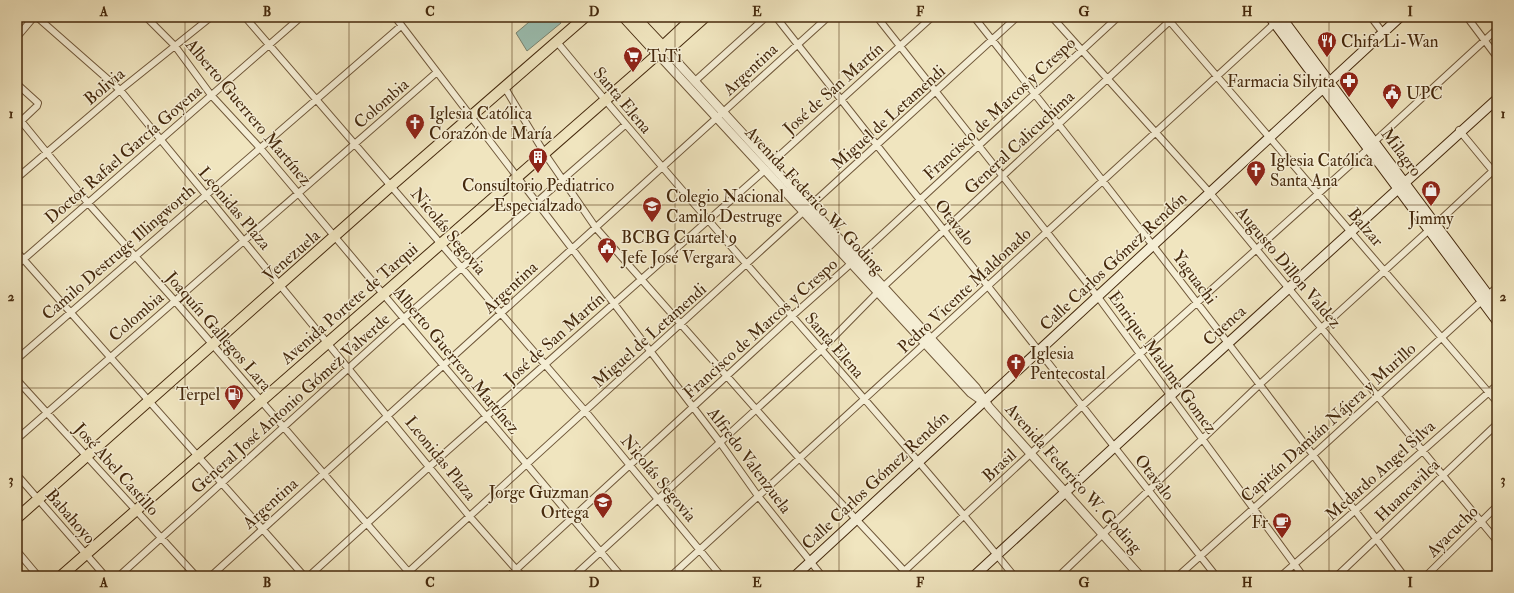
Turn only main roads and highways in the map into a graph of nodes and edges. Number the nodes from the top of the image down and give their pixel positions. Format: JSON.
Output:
{"nodes":[{"id":1,"x":586,"y":17,"type":"edge"},
{"id":2,"x":624,"y":17,"type":"edge"},
{"id":3,"x":635,"y":17,"type":"edge"},
{"id":4,"x":694,"y":17,"type":"edge"},
{"id":5,"x":705,"y":17,"type":"edge"},
{"id":6,"x":1400,"y":17,"type":"edge"},
{"id":7,"x":1278,"y":19,"type":"edge"},
{"id":8,"x":662,"y":51,"type":"junction"},
{"id":9,"x":1326,"y":86,"type":"junction"},
{"id":10,"x":1497,"y":99,"type":"edge"},
{"id":11,"x":1371,"y":145,"type":"junction"},
{"id":12,"x":1405,"y":183,"type":"junction"},
{"id":13,"x":1398,"y":190,"type":"junction"},
{"id":14,"x":1485,"y":298,"type":"junction"},
{"id":15,"x":1497,"y":307,"type":"edge"},
{"id":16,"x":1497,"y":321,"type":"edge"},
{"id":17,"x":17,"y":518,"type":"edge"},
{"id":18,"x":61,"y":576,"type":"edge"},
{"id":19,"x":795,"y":576,"type":"edge"},
{"id":20,"x":974,"y":576,"type":"edge"}],
"edges":[{"from":1,"to":17,"type":"main road","name":"Venezuela"},
{"from":2,"to":8,"type":"main road","name":"Avenida Federico W. Goding"},
{"from":3,"to":8,"type":"main road","name":"Avenida Federico W. Goding"},
{"from":4,"to":8,"type":"main road","name":"Avenida Portete de Tarqui"},
{"from":5,"to":8,"type":"main road","name":"Avenida Portete de Tarqui"},
{"from":6,"to":9,"type":"main road","name":"Calle Carlos Gómez Rendón"},
{"from":7,"to":9,"type":"main road","name":"Milagro"},
{"from":8,"to":18,"type":"main road","name":"Avenida Portete de Tarqui"},
{"from":9,"to":11,"type":"main road","name":"Milagro"},
{"from":9,"to":19,"type":"main road","name":"Calle Carlos Gómez Rendón"},
{"from":10,"to":12,"type":"main road","name":"Cuenca"},
{"from":11,"to":12,"type":"main road","name":"Milagro"},
{"from":11,"to":13,"type":"main road","name":"Milagro"},
{"from":12,"to":13,"type":"main road","name":"Cuenca"},
{"from":12,"to":14,"type":"main road","name":"Milagro"},
{"from":13,"to":14,"type":"main road","name":"Milagro"},
{"from":13,"to":20,"type":"main road","name":"Cuenca"},
{"from":14,"to":15,"type":"main road","name":"Milagro"},
{"from":14,"to":16,"type":"main road","name":"Milagro"}]}
